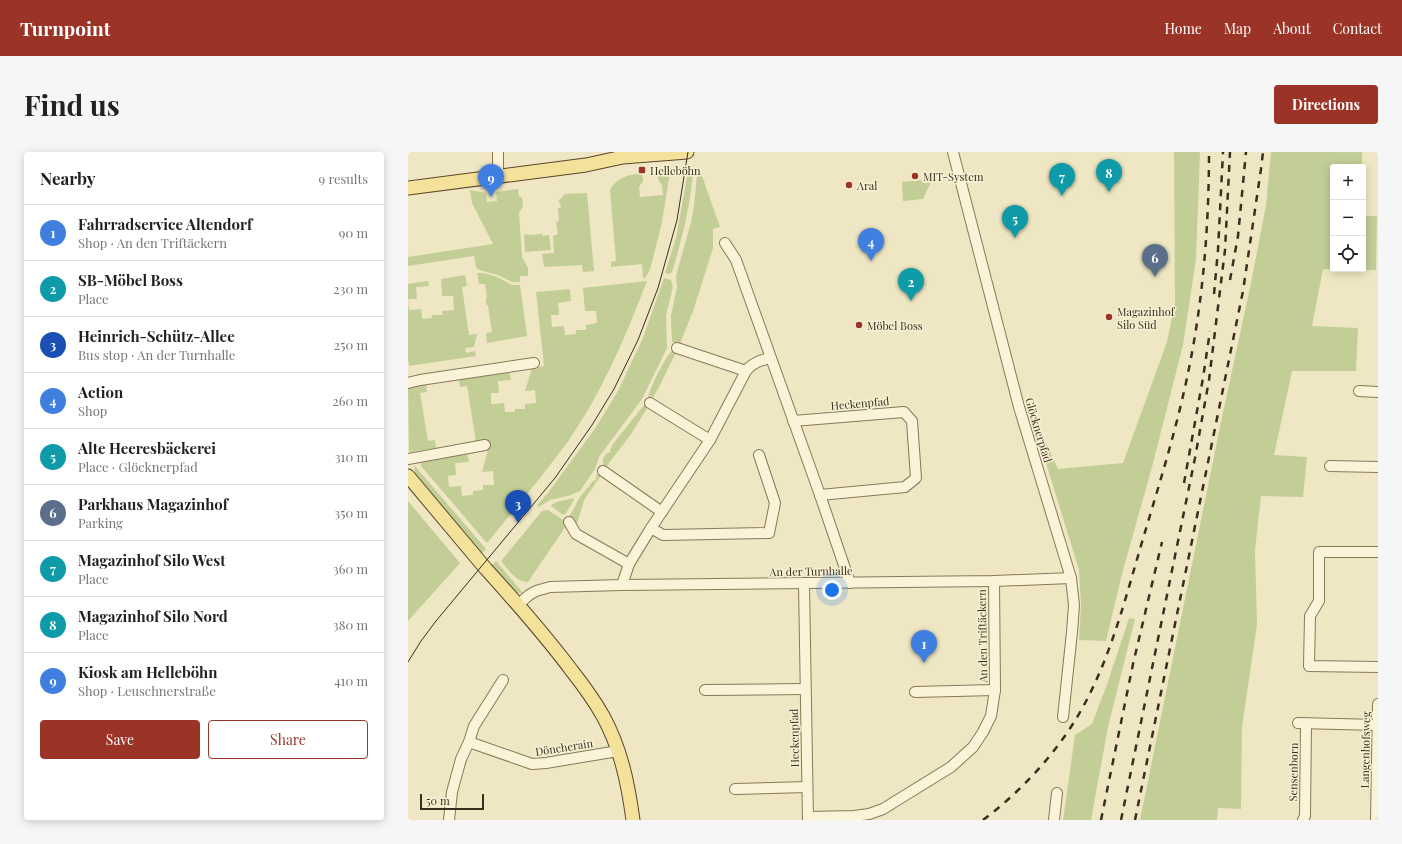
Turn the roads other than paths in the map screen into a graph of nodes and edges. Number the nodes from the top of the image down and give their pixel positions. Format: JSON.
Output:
{"nodes":[{"id":1,"x":498,"y":152,"type":"edge"},
{"id":2,"x":687,"y":152,"type":"edge"},
{"id":3,"x":953,"y":152,"type":"edge"},
{"id":4,"x":498,"y":177,"type":"junction"},
{"id":5,"x":408,"y":188,"type":"edge"},
{"id":6,"x":725,"y":243,"type":"dead end"},
{"id":7,"x":677,"y":348,"type":"dead end"},
{"id":8,"x":770,"y":358,"type":"junction"},
{"id":9,"x":534,"y":363,"type":"dead end"},
{"id":10,"x":746,"y":371,"type":"junction"},
{"id":11,"x":408,"y":384,"type":"edge"},
{"id":12,"x":1359,"y":391,"type":"dead end"},
{"id":13,"x":1378,"y":392,"type":"edge"},
{"id":14,"x":650,"y":403,"type":"dead end"},
{"id":15,"x":793,"y":421,"type":"junction"},
{"id":16,"x":710,"y":440,"type":"junction"},
{"id":17,"x":485,"y":445,"type":"dead end"},
{"id":18,"x":759,"y":455,"type":"dead end"},
{"id":19,"x":408,"y":459,"type":"edge"},
{"id":20,"x":1330,"y":466,"type":"dead end"},
{"id":21,"x":1378,"y":467,"type":"edge"},
{"id":22,"x":603,"y":471,"type":"dead end"},
{"id":23,"x":408,"y":476,"type":"edge"},
{"id":24,"x":820,"y":495,"type":"junction"},
{"id":25,"x":662,"y":512,"type":"junction"},
{"id":26,"x":569,"y":522,"type":"dead end"},
{"id":27,"x":651,"y":528,"type":"junction"},
{"id":28,"x":1378,"y":552,"type":"edge"},
{"id":29,"x":629,"y":564,"type":"junction"},
{"id":30,"x":1071,"y":578,"type":"junction"},
{"id":31,"x":994,"y":581,"type":"junction"},
{"id":32,"x":850,"y":583,"type":"junction"},
{"id":33,"x":804,"y":584,"type":"junction"},
{"id":34,"x":622,"y":585,"type":"junction"},
{"id":35,"x":519,"y":604,"type":"junction"},
{"id":36,"x":1378,"y":667,"type":"edge"},
{"id":37,"x":503,"y":680,"type":"dead end"},
{"id":38,"x":805,"y":689,"type":"junction"},
{"id":39,"x":706,"y":690,"type":"dead end"},
{"id":40,"x":995,"y":690,"type":"junction"},
{"id":41,"x":915,"y":692,"type":"dead end"},
{"id":42,"x":1378,"y":704,"type":"edge"},
{"id":43,"x":1063,"y":717,"type":"dead end"},
{"id":44,"x":1378,"y":725,"type":"edge"},
{"id":45,"x":469,"y":742,"type":"junction"},
{"id":46,"x":618,"y":751,"type":"junction"},
{"id":47,"x":807,"y":787,"type":"junction"},
{"id":48,"x":735,"y":789,"type":"dead end"},
{"id":49,"x":1057,"y":793,"type":"dead end"},
{"id":50,"x":1377,"y":797,"type":"edge"},
{"id":51,"x":808,"y":818,"type":"edge"},
{"id":52,"x":449,"y":820,"type":"edge"},
{"id":53,"x":633,"y":820,"type":"edge"},
{"id":54,"x":1054,"y":820,"type":"edge"},
{"id":55,"x":1303,"y":820,"type":"edge"},
{"id":56,"x":1376,"y":820,"type":"edge"}],
"edges":[{"from":1,"to":4,"type":"street"},
{"from":2,"to":4,"type":"main road"},
{"from":3,"to":30,"type":"street","name":"Glöcknerpfad"},
{"from":4,"to":5,"type":"main road"},
{"from":6,"to":8,"type":"street"},
{"from":7,"to":10,"type":"street"},
{"from":8,"to":10,"type":"street"},
{"from":8,"to":15,"type":"street"},
{"from":9,"to":11,"type":"street"},
{"from":10,"to":16,"type":"street"},
{"from":12,"to":13,"type":"street"},
{"from":14,"to":16,"type":"street"},
{"from":15,"to":24,"type":"street"},
{"from":15,"to":24,"type":"street","name":"Heckenpfad"},
{"from":16,"to":25,"type":"street"},
{"from":17,"to":19,"type":"street"},
{"from":18,"to":27,"type":"street"},
{"from":20,"to":21,"type":"street"},
{"from":22,"to":25,"type":"street"},
{"from":23,"to":35,"type":"main road"},
{"from":24,"to":32,"type":"street"},
{"from":25,"to":27,"type":"street"},
{"from":26,"to":29,"type":"street"},
{"from":27,"to":29,"type":"street"},
{"from":28,"to":36,"type":"street"},
{"from":29,"to":34,"type":"street"},
{"from":30,"to":31,"type":"street","name":"An der Turnhalle"},
{"from":30,"to":43,"type":"street","name":"Glöcknerpfad"},
{"from":31,"to":32,"type":"street","name":"An der Turnhalle"},
{"from":31,"to":40,"type":"street","name":"An den Triftäckern"},
{"from":32,"to":33,"type":"street","name":"An der Turnhalle"},
{"from":33,"to":34,"type":"street","name":"An der Turnhalle"},
{"from":33,"to":38,"type":"street","name":"Heckenpfad"},
{"from":34,"to":35,"type":"street","name":"An der Turnhalle"},
{"from":35,"to":46,"type":"main road"},
{"from":37,"to":45,"type":"street"},
{"from":38,"to":39,"type":"street"},
{"from":38,"to":47,"type":"street","name":"Heckenpfad"},
{"from":40,"to":41,"type":"street","name":"An den Triftäckern"},
{"from":40,"to":51,"type":"street","name":"An den Triftäckern"},
{"from":42,"to":44,"type":"street","name":"Langenhofsweg"},
{"from":44,"to":50,"type":"street","name":"Langenhofsweg"},
{"from":44,"to":55,"type":"street","name":"Sensenborn"},
{"from":45,"to":46,"type":"street","name":"Döncherain"},
{"from":45,"to":52,"type":"street"},
{"from":46,"to":53,"type":"main road"},
{"from":47,"to":48,"type":"street"},
{"from":47,"to":51,"type":"street","name":"Heckenpfad"},
{"from":49,"to":54,"type":"street"},
{"from":50,"to":56,"type":"street","name":"Langenhofsweg"}]}
